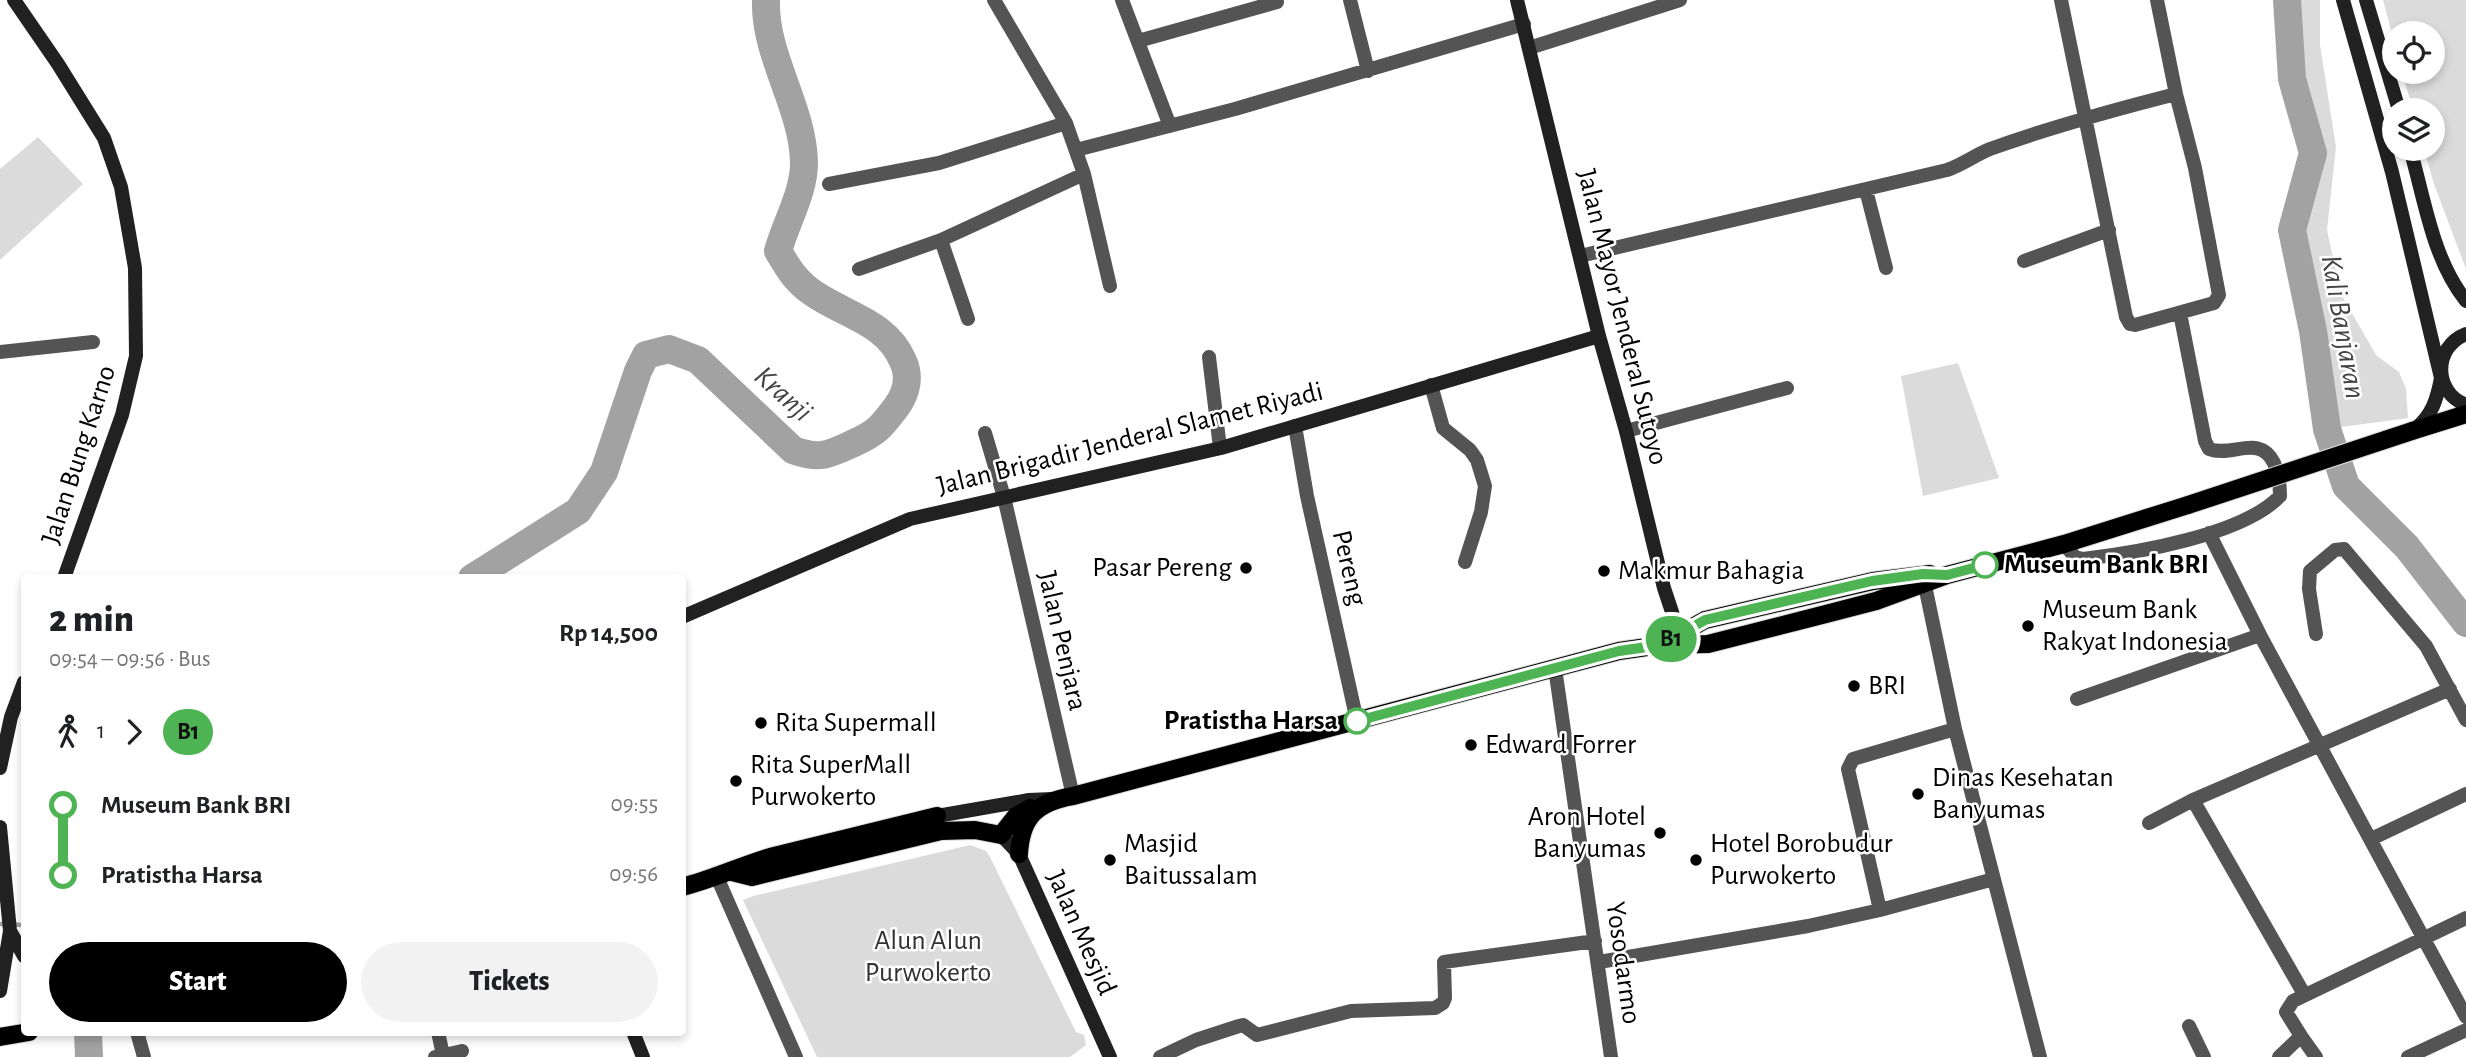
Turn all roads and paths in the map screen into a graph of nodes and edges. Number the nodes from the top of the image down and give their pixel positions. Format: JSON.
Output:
{"nodes":[{"id":1,"x":14,"y":0,"type":"edge"},
{"id":2,"x":994,"y":0,"type":"edge"},
{"id":3,"x":1122,"y":0,"type":"edge"},
{"id":4,"x":1350,"y":0,"type":"edge"},
{"id":5,"x":1517,"y":0,"type":"edge"},
{"id":6,"x":1680,"y":0,"type":"edge"},
{"id":7,"x":2061,"y":0,"type":"edge"},
{"id":8,"x":2157,"y":0,"type":"edge"},
{"id":9,"x":2343,"y":0,"type":"edge"},
{"id":10,"x":2366,"y":0,"type":"edge"},
{"id":11,"x":1277,"y":2,"type":"dead end"},
{"id":12,"x":1524,"y":23,"type":"junction"},
{"id":13,"x":1138,"y":41,"type":"junction"},
{"id":14,"x":1529,"y":48,"type":"junction"},
{"id":15,"x":1368,"y":71,"type":"junction"},
{"id":16,"x":2176,"y":94,"type":"junction"},
{"id":17,"x":2395,"y":98,"type":"edge"},
{"id":18,"x":2087,"y":116,"type":"junction"},
{"id":19,"x":1066,"y":123,"type":"junction"},
{"id":20,"x":1170,"y":126,"type":"junction"},
{"id":21,"x":1076,"y":150,"type":"junction"},
{"id":22,"x":2413,"y":161,"type":"edge"},
{"id":23,"x":1084,"y":174,"type":"junction"},
{"id":24,"x":829,"y":184,"type":"dead end"},
{"id":25,"x":1866,"y":190,"type":"junction"},
{"id":26,"x":2109,"y":230,"type":"junction"},
{"id":27,"x":941,"y":240,"type":"junction"},
{"id":28,"x":1580,"y":257,"type":"junction"},
{"id":29,"x":2024,"y":261,"type":"dead end"},
{"id":30,"x":1886,"y":268,"type":"dead end"},
{"id":31,"x":859,"y":269,"type":"dead end"},
{"id":32,"x":1110,"y":286,"type":"dead end"},
{"id":33,"x":2466,"y":302,"type":"edge"},
{"id":34,"x":2180,"y":313,"type":"junction"},
{"id":35,"x":968,"y":319,"type":"dead end"},
{"id":36,"x":2466,"y":334,"type":"edge"},
{"id":37,"x":1599,"y":336,"type":"junction"},
{"id":38,"x":93,"y":342,"type":"dead end"},
{"id":39,"x":0,"y":352,"type":"edge"},
{"id":40,"x":1209,"y":357,"type":"dead end"},
{"id":41,"x":2441,"y":378,"type":"junction"},
{"id":42,"x":1431,"y":385,"type":"junction"},
{"id":43,"x":1787,"y":388,"type":"dead end"},
{"id":44,"x":2466,"y":405,"type":"edge"},
{"id":45,"x":2466,"y":414,"type":"edge"},
{"id":46,"x":1295,"y":426,"type":"junction"},
{"id":47,"x":2412,"y":431,"type":"junction"},
{"id":48,"x":1626,"y":432,"type":"junction"},
{"id":49,"x":985,"y":433,"type":"dead end"},
{"id":50,"x":1220,"y":448,"type":"junction"},
{"id":51,"x":1004,"y":497,"type":"junction"},
{"id":52,"x":2209,"y":533,"type":"junction"},
{"id":53,"x":2064,"y":544,"type":"junction"},
{"id":54,"x":1465,"y":562,"type":"dead end"},
{"id":55,"x":65,"y":574,"type":"edge"},
{"id":56,"x":1923,"y":579,"type":"junction"},
{"id":57,"x":686,"y":615,"type":"edge"},
{"id":58,"x":2260,"y":635,"type":"junction"},
{"id":59,"x":2316,"y":635,"type":"dead end"},
{"id":60,"x":1681,"y":640,"type":"junction"},
{"id":61,"x":1555,"y":668,"type":"junction"},
{"id":62,"x":2450,"y":689,"type":"junction"},
{"id":63,"x":21,"y":691,"type":"edge"},
{"id":64,"x":2077,"y":699,"type":"dead end"},
{"id":65,"x":2466,"y":720,"type":"edge"},
{"id":66,"x":1357,"y":721,"type":"junction"},
{"id":67,"x":1955,"y":729,"type":"junction"},
{"id":68,"x":2320,"y":746,"type":"junction"},
{"id":69,"x":0,"y":768,"type":"edge"},
{"id":70,"x":2466,"y":794,"type":"edge"},
{"id":71,"x":1073,"y":796,"type":"junction"},
{"id":72,"x":2193,"y":800,"type":"junction"},
{"id":73,"x":1050,"y":802,"type":"junction"},
{"id":74,"x":937,"y":816,"type":"joint"},
{"id":75,"x":2149,"y":823,"type":"dead end"},
{"id":76,"x":0,"y":827,"type":"edge"},
{"id":77,"x":1001,"y":835,"type":"junction"},
{"id":78,"x":2371,"y":839,"type":"junction"},
{"id":79,"x":1019,"y":854,"type":"junction"},
{"id":80,"x":724,"y":875,"type":"junction"},
{"id":81,"x":1994,"y":879,"type":"junction"},
{"id":82,"x":686,"y":886,"type":"edge"},
{"id":83,"x":1880,"y":910,"type":"junction"},
{"id":84,"x":2466,"y":918,"type":"edge"},
{"id":85,"x":10,"y":931,"type":"junction"},
{"id":86,"x":2423,"y":939,"type":"junction"},
{"id":87,"x":1595,"y":941,"type":"junction"},
{"id":88,"x":21,"y":951,"type":"edge"},
{"id":89,"x":1599,"y":962,"type":"junction"},
{"id":90,"x":0,"y":991,"type":"edge"},
{"id":91,"x":2304,"y":994,"type":"junction"},
{"id":92,"x":2466,"y":1017,"type":"edge"},
{"id":93,"x":2189,"y":1026,"type":"dead end"},
{"id":94,"x":2466,"y":1030,"type":"edge"},
{"id":95,"x":21,"y":1033,"type":"edge"},
{"id":96,"x":139,"y":1036,"type":"edge"},
{"id":97,"x":440,"y":1036,"type":"edge"},
{"id":98,"x":634,"y":1036,"type":"edge"},
{"id":99,"x":2301,"y":1036,"type":"junction"},
{"id":100,"x":0,"y":1037,"type":"edge"},
{"id":101,"x":449,"y":1055,"type":"edge"},
{"id":102,"x":1108,"y":1056,"type":"edge"},
{"id":103,"x":144,"y":1057,"type":"edge"},
{"id":104,"x":643,"y":1057,"type":"edge"},
{"id":105,"x":796,"y":1057,"type":"edge"},
{"id":106,"x":1160,"y":1057,"type":"edge"},
{"id":107,"x":1611,"y":1057,"type":"edge"},
{"id":108,"x":2040,"y":1057,"type":"edge"},
{"id":109,"x":2204,"y":1057,"type":"edge"},
{"id":110,"x":2279,"y":1057,"type":"edge"},
{"id":111,"x":2316,"y":1057,"type":"edge"},
{"id":112,"x":2408,"y":1057,"type":"edge"}],
"edges":[{"from":1,"to":55,"type":"main road","name":"Jalan Bung Karno"},
{"from":2,"to":19,"type":"street"},
{"from":3,"to":13,"type":"street"},
{"from":4,"to":15,"type":"street"},
{"from":5,"to":12,"type":"main road","name":"Jalan Mayor Jenderal Sutoyo"},
{"from":6,"to":14,"type":"street"},
{"from":7,"to":18,"type":"street"},
{"from":8,"to":16,"type":"street"},
{"from":9,"to":41,"type":"main road"},
{"from":10,"to":17,"type":"main road"},
{"from":11,"to":13,"type":"street"},
{"from":12,"to":14,"type":"main road","name":"Jalan Mayor Jenderal Sutoyo"},
{"from":12,"to":15,"type":"street"},
{"from":13,"to":20,"type":"street"},
{"from":14,"to":28,"type":"main road","name":"Jalan Mayor Jenderal Sutoyo"},
{"from":15,"to":20,"type":"street"},
{"from":16,"to":18,"type":"street"},
{"from":16,"to":34,"type":"street"},
{"from":18,"to":25,"type":"street"},
{"from":18,"to":26,"type":"street"},
{"from":19,"to":21,"type":"street"},
{"from":19,"to":24,"type":"street"},
{"from":20,"to":21,"type":"street"},
{"from":21,"to":23,"type":"street"},
{"from":22,"to":33,"type":"main road"},
{"from":23,"to":27,"type":"street"},
{"from":23,"to":32,"type":"street"},
{"from":25,"to":28,"type":"street"},
{"from":25,"to":30,"type":"street"},
{"from":26,"to":29,"type":"street"},
{"from":26,"to":34,"type":"street"},
{"from":27,"to":31,"type":"street"},
{"from":27,"to":35,"type":"street"},
{"from":28,"to":37,"type":"main road","name":"Jalan Mayor Jenderal Sutoyo"},
{"from":34,"to":52,"type":"street"},
{"from":36,"to":41,"type":"main road"},
{"from":37,"to":42,"type":"main road","name":"Jalan Brigadir Jenderal Slamet Riyadi"},
{"from":37,"to":48,"type":"main road","name":"Jalan Mayor Jenderal Sutoyo"},
{"from":38,"to":39,"type":"street"},
{"from":40,"to":50,"type":"street"},
{"from":41,"to":44,"type":"main road"},
{"from":41,"to":47,"type":"main road"},
{"from":42,"to":46,"type":"main road","name":"Jalan Brigadir Jenderal Slamet Riyadi"},
{"from":42,"to":54,"type":"street"},
{"from":43,"to":48,"type":"street"},
{"from":45,"to":47,"type":"main road"},
{"from":46,"to":50,"type":"main road","name":"Jalan Brigadir Jenderal Slamet Riyadi"},
{"from":46,"to":66,"type":"street","name":"Pereng"},
{"from":47,"to":53,"type":"main road","bridge":true},
{"from":48,"to":60,"type":"main road","name":"Jalan Mayor Jenderal Sutoyo"},
{"from":49,"to":51,"type":"street","name":"Jalan Penjara"},
{"from":50,"to":51,"type":"main road","name":"Jalan Brigadir Jenderal Slamet Riyadi"},
{"from":51,"to":57,"type":"main road","name":"Jalan Brigadir Jenderal Slamet Riyadi"},
{"from":51,"to":71,"type":"street","name":"Jalan Penjara"},
{"from":52,"to":53,"type":"street"},
{"from":52,"to":58,"type":"street"},
{"from":53,"to":56,"type":"main road"},
{"from":56,"to":60,"type":"main road"},
{"from":56,"to":67,"type":"street"},
{"from":58,"to":64,"type":"street"},
{"from":58,"to":68,"type":"street"},
{"from":59,"to":62,"type":"street"},
{"from":60,"to":61,"type":"main road"},
{"from":61,"to":66,"type":"main road"},
{"from":61,"to":87,"type":"street","name":"Yosodarmo"},
{"from":62,"to":65,"type":"street"},
{"from":62,"to":68,"type":"street"},
{"from":63,"to":69,"type":"main road"},
{"from":66,"to":71,"type":"main road"},
{"from":67,"to":81,"type":"street"},
{"from":67,"to":83,"type":"street"},
{"from":68,"to":72,"type":"street"},
{"from":68,"to":78,"type":"street"},
{"from":70,"to":78,"type":"street"},
{"from":71,"to":73,"type":"main road"},
{"from":72,"to":75,"type":"street"},
{"from":72,"to":91,"type":"street"},
{"from":73,"to":74,"type":"main road"},
{"from":73,"to":77,"type":"main road"},
{"from":73,"to":79,"type":"main road"},
{"from":74,"to":80,"type":"main road"},
{"from":76,"to":85,"type":"main road"},
{"from":77,"to":79,"type":"main road","name":"Jalan Mesjid"},
{"from":77,"to":80,"type":"main road"},
{"from":78,"to":86,"type":"street"},
{"from":79,"to":102,"type":"main road","name":"Jalan Mesjid"},
{"from":80,"to":82,"type":"main road"},
{"from":80,"to":105,"type":"street"},
{"from":81,"to":83,"type":"street"},
{"from":81,"to":108,"type":"street"},
{"from":83,"to":89,"type":"street"},
{"from":84,"to":86,"type":"street"},
{"from":85,"to":88,"type":"main road"},
{"from":85,"to":90,"type":"main road"},
{"from":86,"to":91,"type":"street"},
{"from":86,"to":92,"type":"street"},
{"from":87,"to":89,"type":"street","name":"Yosodarmo"},
{"from":87,"to":106,"type":"street"},
{"from":89,"to":107,"type":"street","name":"Yosodarmo"},
{"from":91,"to":99,"type":"street"},
{"from":93,"to":109,"type":"street"},
{"from":94,"to":112,"type":"street"},
{"from":95,"to":100,"type":"main road"},
{"from":96,"to":103,"type":"street"},
{"from":97,"to":101,"type":"street"},
{"from":98,"to":104,"type":"main road"},
{"from":99,"to":110,"type":"street"},
{"from":99,"to":111,"type":"street"}]}
